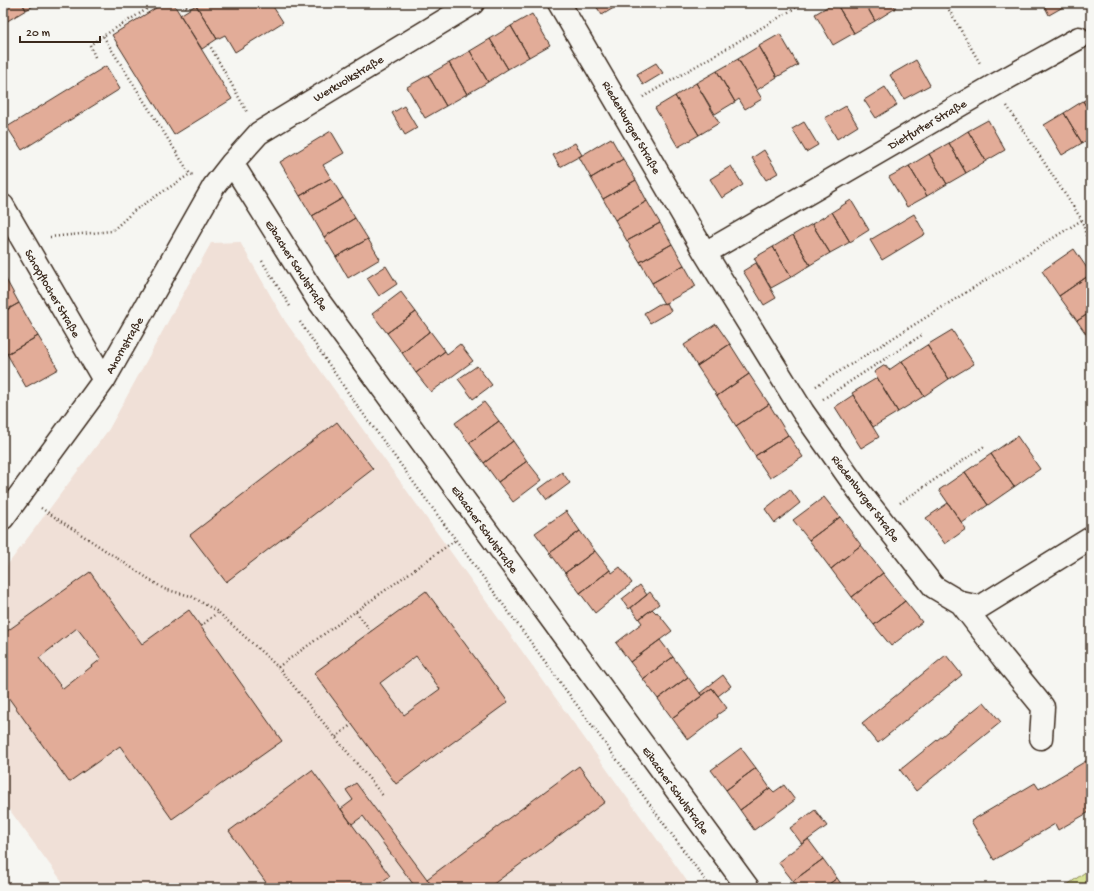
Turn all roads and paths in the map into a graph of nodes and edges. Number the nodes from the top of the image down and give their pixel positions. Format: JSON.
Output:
{"nodes":[{"id":1,"x":157,"y":3,"type":"edge"},
{"id":2,"x":184,"y":3,"type":"edge"},
{"id":3,"x":473,"y":3,"type":"edge"},
{"id":4,"x":559,"y":3,"type":"edge"},
{"id":5,"x":804,"y":3,"type":"edge"},
{"id":6,"x":945,"y":3,"type":"edge"},
{"id":7,"x":188,"y":10,"type":"dead end"},
{"id":8,"x":103,"y":36,"type":"junction"},
{"id":9,"x":1079,"y":38,"type":"dead end"},
{"id":10,"x":209,"y":44,"type":"dead end"},
{"id":11,"x":95,"y":57,"type":"dead end"},
{"id":12,"x":993,"y":86,"type":"junction"},
{"id":13,"x":622,"y":109,"type":"junction"},
{"id":14,"x":259,"y":133,"type":"junction"},
{"id":15,"x":232,"y":163,"type":"junction"},
{"id":16,"x":190,"y":174,"type":"junction"},
{"id":17,"x":214,"y":186,"type":"junction"},
{"id":18,"x":3,"y":206,"type":"edge"},
{"id":19,"x":1082,"y":220,"type":"junction"},
{"id":20,"x":22,"y":239,"type":"junction"},
{"id":21,"x":705,"y":252,"type":"junction"},
{"id":22,"x":1091,"y":255,"type":"edge"},
{"id":23,"x":922,"y":335,"type":"dead end"},
{"id":24,"x":104,"y":380,"type":"junction"},
{"id":25,"x":799,"y":406,"type":"junction"},
{"id":26,"x":986,"y":445,"type":"dead end"},
{"id":27,"x":20,"y":494,"type":"junction"},
{"id":28,"x":879,"y":517,"type":"junction"},
{"id":29,"x":3,"y":518,"type":"edge"},
{"id":30,"x":480,"y":522,"type":"junction"},
{"id":31,"x":1091,"y":538,"type":"edge"},
{"id":32,"x":961,"y":603,"type":"junction"},
{"id":33,"x":218,"y":612,"type":"junction"},
{"id":34,"x":356,"y":612,"type":"junction"},
{"id":35,"x":201,"y":626,"type":"dead end"},
{"id":36,"x":371,"y":632,"type":"dead end"},
{"id":37,"x":278,"y":667,"type":"junction"},
{"id":38,"x":352,"y":724,"type":"dead end"},
{"id":39,"x":336,"y":737,"type":"junction"},
{"id":40,"x":1041,"y":738,"type":"dead end"},
{"id":41,"x":384,"y":797,"type":"dead end"},
{"id":42,"x":748,"y":888,"type":"edge"}],
"edges":[{"from":1,"to":8,"type":"path"},
{"from":2,"to":7,"type":"path"},
{"from":3,"to":14,"type":"street","name":"Werkvolkstraße"},
{"from":4,"to":13,"type":"street","name":"Riedenburger Straße"},
{"from":5,"to":13,"type":"path"},
{"from":6,"to":12,"type":"path"},
{"from":8,"to":11,"type":"path"},
{"from":8,"to":16,"type":"path"},
{"from":9,"to":12,"type":"street","name":"Dietfurter Straße"},
{"from":10,"to":14,"type":"path"},
{"from":12,"to":19,"type":"path"},
{"from":12,"to":21,"type":"street","name":"Dietfurter Straße"},
{"from":13,"to":21,"type":"street","name":"Riedenburger Straße"},
{"from":14,"to":15,"type":"street","name":"Werkvolkstraße"},
{"from":15,"to":17,"type":"street","name":"Ahornstraße"},
{"from":15,"to":30,"type":"street","name":"Eibacher Schulstraße"},
{"from":16,"to":17,"type":"path"},
{"from":16,"to":20,"type":"path"},
{"from":17,"to":24,"type":"street","name":"Ahornstraße"},
{"from":18,"to":20,"type":"street","name":"Schopflocher Straße"},
{"from":19,"to":22,"type":"path"},
{"from":19,"to":25,"type":"path"},
{"from":20,"to":24,"type":"street","name":"Schopflocher Straße"},
{"from":21,"to":25,"type":"street","name":"Riedenburger Straße"},
{"from":23,"to":25,"type":"path"},
{"from":24,"to":27,"type":"street","name":"Ahornstraße"},
{"from":25,"to":28,"type":"street","name":"Riedenburger Straße"},
{"from":26,"to":28,"type":"path"},
{"from":27,"to":29,"type":"street","name":"Ahornstraße"},
{"from":27,"to":33,"type":"path"},
{"from":28,"to":32,"type":"street","name":"Riedenburger Straße"},
{"from":30,"to":34,"type":"path"},
{"from":30,"to":42,"type":"street","name":"Eibacher Schulstraße"},
{"from":31,"to":32,"type":"street","name":"Riedenburger Straße"},
{"from":32,"to":40,"type":"street"},
{"from":33,"to":35,"type":"path"},
{"from":33,"to":37,"type":"path"},
{"from":34,"to":36,"type":"path"},
{"from":34,"to":37,"type":"path"},
{"from":37,"to":39,"type":"path"},
{"from":38,"to":39,"type":"path"},
{"from":39,"to":41,"type":"path"}]}
